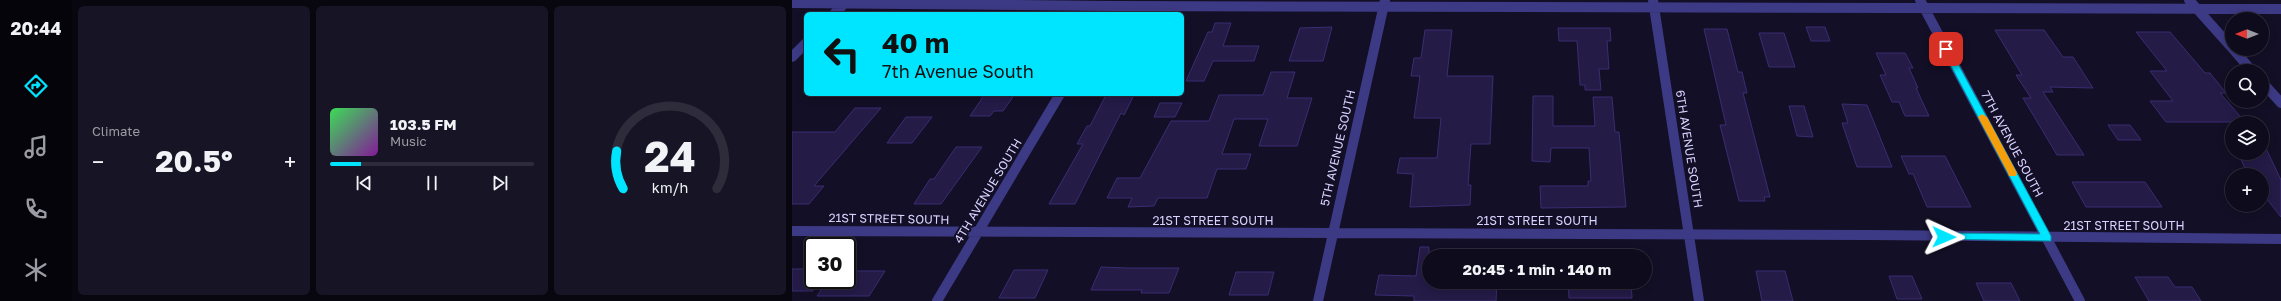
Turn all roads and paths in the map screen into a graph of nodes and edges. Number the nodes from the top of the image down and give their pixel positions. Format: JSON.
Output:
{"nodes":[{"id":1,"x":2189,"y":0,"type":"edge"},
{"id":2,"x":847,"y":1,"type":"edge"},
{"id":3,"x":792,"y":2,"type":"edge"},
{"id":4,"x":1114,"y":3,"type":"edge"},
{"id":5,"x":1384,"y":3,"type":"edge"},
{"id":6,"x":1654,"y":3,"type":"edge"},
{"id":7,"x":1922,"y":4,"type":"edge"},
{"id":8,"x":2195,"y":7,"type":"junction"},
{"id":9,"x":2281,"y":9,"type":"edge"},
{"id":10,"x":836,"y":12,"type":"edge"},
{"id":11,"x":1109,"y":12,"type":"edge"},
{"id":12,"x":2225,"y":41,"type":"edge"},
{"id":13,"x":804,"y":45,"type":"edge"},
{"id":14,"x":2238,"y":56,"type":"edge"},
{"id":15,"x":792,"y":57,"type":"edge"},
{"id":16,"x":2246,"y":64,"type":"edge"},
{"id":17,"x":2269,"y":90,"type":"edge"},
{"id":18,"x":1059,"y":96,"type":"edge"},
{"id":19,"x":2281,"y":103,"type":"edge"},
{"id":20,"x":792,"y":232,"type":"edge"},
{"id":21,"x":978,"y":233,"type":"junction"},
{"id":22,"x":1332,"y":234,"type":"junction"},
{"id":23,"x":1689,"y":235,"type":"junction"},
{"id":24,"x":2047,"y":238,"type":"junction"},
{"id":25,"x":2281,"y":239,"type":"edge"},
{"id":26,"x":936,"y":301,"type":"edge"},
{"id":27,"x":1318,"y":301,"type":"edge"},
{"id":28,"x":1699,"y":301,"type":"edge"},
{"id":29,"x":2080,"y":301,"type":"edge"}],
"edges":[{"from":1,"to":8,"type":"street"},
{"from":2,"to":3,"type":"street"},
{"from":2,"to":4,"type":"street"},
{"from":2,"to":10,"type":"street"},
{"from":4,"to":5,"type":"street"},
{"from":4,"to":11,"type":"street"},
{"from":5,"to":6,"type":"street"},
{"from":5,"to":22,"type":"street","name":"5TH AVENUE SOUTH"},
{"from":6,"to":7,"type":"street"},
{"from":6,"to":23,"type":"street","name":"6TH AVENUE SOUTH"},
{"from":7,"to":8,"type":"street"},
{"from":7,"to":24,"type":"street","name":"7TH AVENUE SOUTH"},
{"from":8,"to":9,"type":"street"},
{"from":8,"to":12,"type":"street"},
{"from":13,"to":15,"type":"street"},
{"from":14,"to":16,"type":"street"},
{"from":17,"to":19,"type":"street"},
{"from":18,"to":21,"type":"street","name":"4TH AVENUE SOUTH"},
{"from":20,"to":21,"type":"street","name":"21ST STREET SOUTH"},
{"from":21,"to":22,"type":"street","name":"21ST STREET SOUTH"},
{"from":21,"to":26,"type":"street","name":"4TH AVENUE SOUTH"},
{"from":22,"to":23,"type":"street","name":"21ST STREET SOUTH"},
{"from":22,"to":27,"type":"street","name":"5TH AVENUE SOUTH"},
{"from":23,"to":24,"type":"street","name":"21ST STREET SOUTH"},
{"from":23,"to":28,"type":"street","name":"6TH AVENUE SOUTH"},
{"from":24,"to":25,"type":"street","name":"21ST STREET SOUTH"},
{"from":24,"to":29,"type":"street","name":"7TH AVENUE SOUTH"}]}
